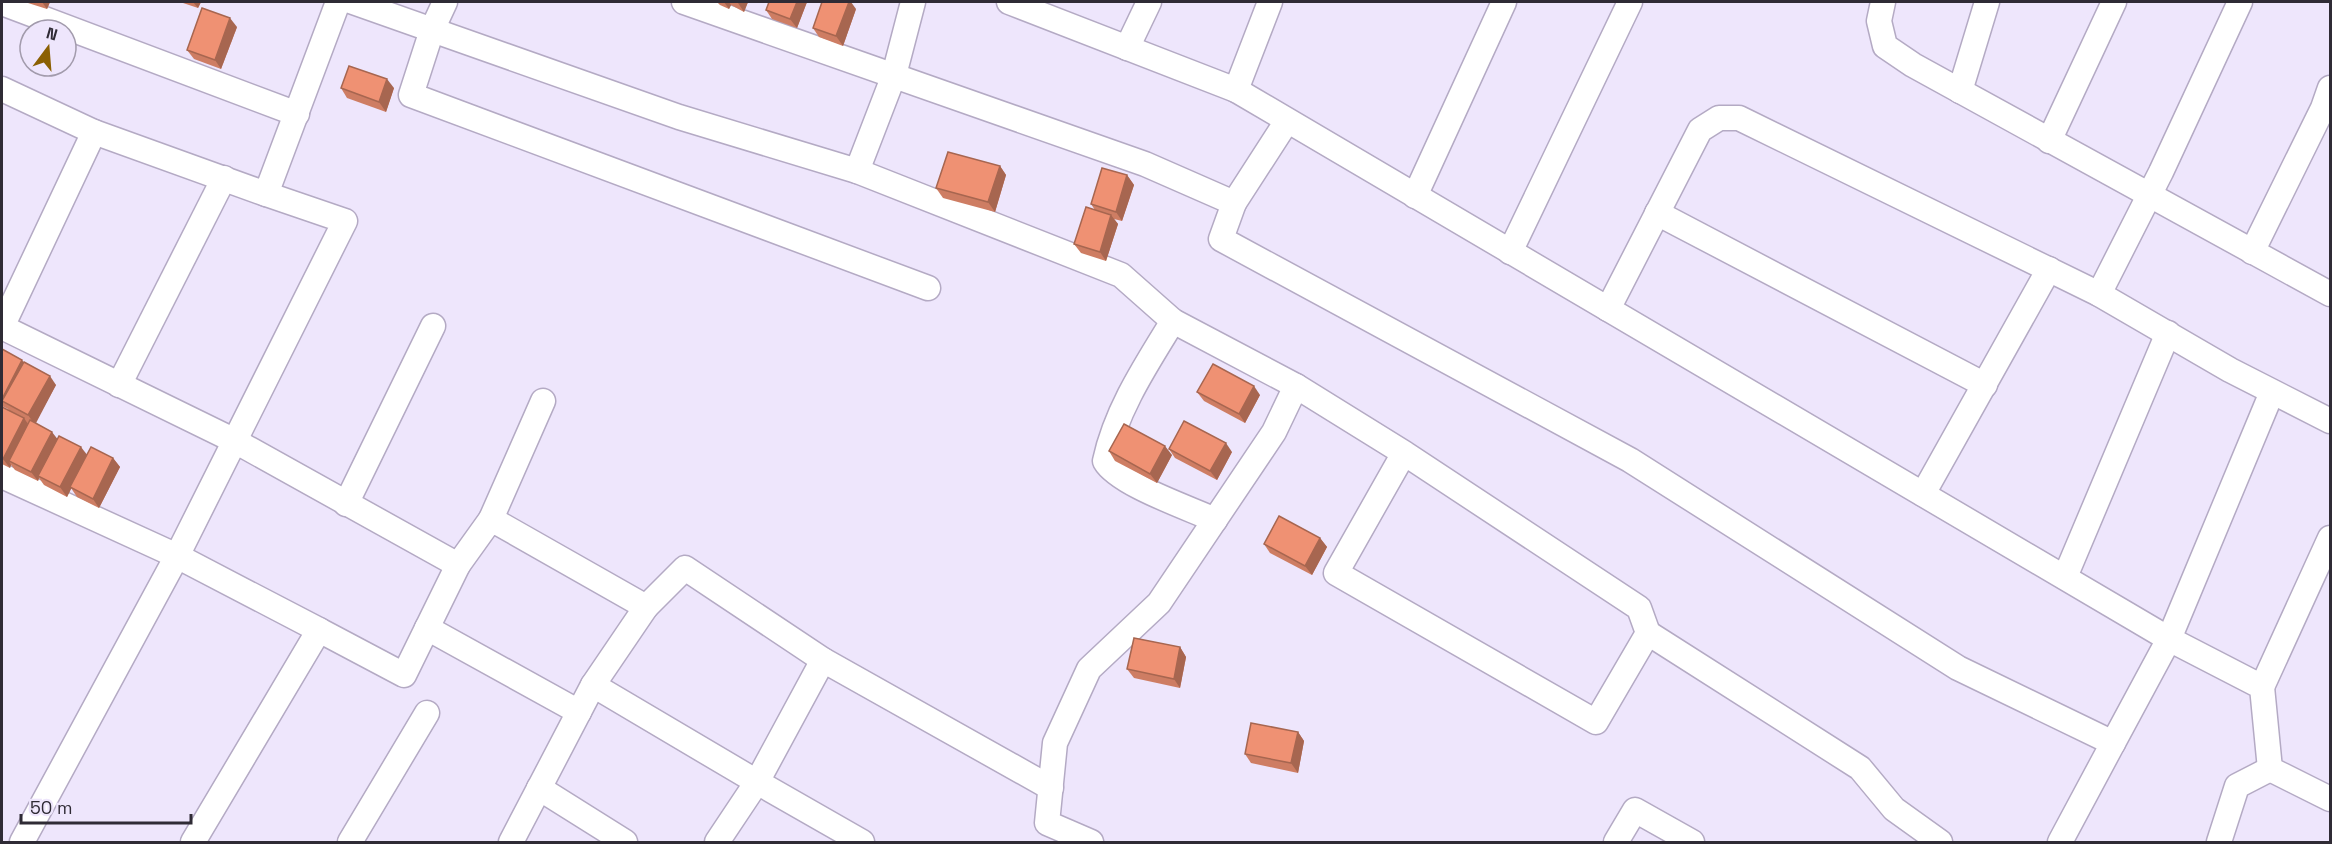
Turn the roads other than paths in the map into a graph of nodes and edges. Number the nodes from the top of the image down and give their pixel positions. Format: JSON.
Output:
{"nodes":[{"id":1,"x":338,"y":2,"type":"edge"},
{"id":2,"x":353,"y":2,"type":"edge"},
{"id":3,"x":445,"y":2,"type":"edge"},
{"id":4,"x":684,"y":2,"type":"edge"},
{"id":5,"x":913,"y":2,"type":"edge"},
{"id":6,"x":1149,"y":2,"type":"edge"},
{"id":7,"x":1270,"y":2,"type":"edge"},
{"id":8,"x":1504,"y":2,"type":"edge"},
{"id":9,"x":1630,"y":2,"type":"edge"},
{"id":10,"x":1883,"y":2,"type":"edge"},
{"id":11,"x":1987,"y":2,"type":"edge"},
{"id":12,"x":2114,"y":2,"type":"edge"},
{"id":13,"x":2240,"y":2,"type":"edge"},
{"id":14,"x":2,"y":3,"type":"edge"},
{"id":15,"x":1023,"y":4,"type":"edge"},
{"id":16,"x":432,"y":30,"type":"junction"},
{"id":17,"x":1127,"y":48,"type":"junction"},
{"id":18,"x":894,"y":75,"type":"junction"},
{"id":19,"x":2331,"y":88,"type":"edge"},
{"id":20,"x":2,"y":89,"type":"edge"},
{"id":21,"x":1236,"y":90,"type":"junction"},
{"id":22,"x":1960,"y":91,"type":"junction"},
{"id":23,"x":297,"y":114,"type":"junction"},
{"id":24,"x":1287,"y":121,"type":"junction"},
{"id":25,"x":94,"y":132,"type":"junction"},
{"id":26,"x":2049,"y":141,"type":"junction"},
{"id":27,"x":856,"y":171,"type":"junction"},
{"id":28,"x":224,"y":178,"type":"junction"},
{"id":29,"x":266,"y":195,"type":"junction"},
{"id":30,"x":1415,"y":196,"type":"junction"},
{"id":31,"x":2149,"y":196,"type":"junction"},
{"id":32,"x":1234,"y":203,"type":"junction"},
{"id":33,"x":1657,"y":213,"type":"junction"},
{"id":34,"x":1510,"y":252,"type":"junction"},
{"id":35,"x":2252,"y":252,"type":"junction"},
{"id":36,"x":2049,"y":269,"type":"junction"},
{"id":37,"x":928,"y":288,"type":"dead end"},
{"id":38,"x":2099,"y":294,"type":"junction"},
{"id":39,"x":2331,"y":294,"type":"edge"},
{"id":40,"x":1608,"y":309,"type":"junction"},
{"id":41,"x":1173,"y":321,"type":"junction"},
{"id":42,"x":433,"y":326,"type":"dead end"},
{"id":43,"x":2,"y":327,"type":"edge"},
{"id":44,"x":2168,"y":333,"type":"junction"},
{"id":45,"x":119,"y":385,"type":"junction"},
{"id":46,"x":1985,"y":385,"type":"junction"},
{"id":47,"x":1296,"y":386,"type":"junction"},
{"id":48,"x":2272,"y":392,"type":"junction"},
{"id":49,"x":543,"y":401,"type":"dead end"},
{"id":50,"x":2331,"y":421,"type":"edge"},
{"id":51,"x":235,"y":441,"type":"junction"},
{"id":52,"x":1404,"y":453,"type":"junction"},
{"id":53,"x":2,"y":476,"type":"edge"},
{"id":54,"x":1923,"y":494,"type":"junction"},
{"id":55,"x":346,"y":504,"type":"junction"},
{"id":56,"x":491,"y":519,"type":"junction"},
{"id":57,"x":1215,"y":520,"type":"junction"},
{"id":58,"x":2331,"y":538,"type":"edge"},
{"id":59,"x":177,"y":556,"type":"junction"},
{"id":60,"x":458,"y":565,"type":"junction"},
{"id":61,"x":2065,"y":578,"type":"junction"},
{"id":62,"x":646,"y":607,"type":"junction"},
{"id":63,"x":427,"y":628,"type":"junction"},
{"id":64,"x":319,"y":630,"type":"junction"},
{"id":65,"x":1648,"y":633,"type":"junction"},
{"id":66,"x":2169,"y":639,"type":"junction"},
{"id":67,"x":823,"y":660,"type":"junction"},
{"id":68,"x":593,"y":685,"type":"junction"},
{"id":69,"x":2262,"y":687,"type":"junction"},
{"id":70,"x":579,"y":712,"type":"junction"},
{"id":71,"x":427,"y":713,"type":"dead end"},
{"id":72,"x":2113,"y":743,"type":"junction"},
{"id":73,"x":2270,"y":769,"type":"junction"},
{"id":74,"x":757,"y":782,"type":"junction"},
{"id":75,"x":539,"y":788,"type":"junction"},
{"id":76,"x":1051,"y":788,"type":"junction"},
{"id":77,"x":2331,"y":799,"type":"edge"},
{"id":78,"x":1045,"y":833,"type":"edge"},
{"id":79,"x":22,"y":843,"type":"edge"},
{"id":80,"x":193,"y":843,"type":"edge"},
{"id":81,"x":350,"y":843,"type":"edge"},
{"id":82,"x":511,"y":843,"type":"edge"},
{"id":83,"x":625,"y":843,"type":"edge"},
{"id":84,"x":717,"y":843,"type":"edge"},
{"id":85,"x":862,"y":843,"type":"edge"},
{"id":86,"x":1090,"y":843,"type":"edge"},
{"id":87,"x":1616,"y":843,"type":"edge"},
{"id":88,"x":1692,"y":843,"type":"edge"},
{"id":89,"x":1940,"y":843,"type":"edge"},
{"id":90,"x":2060,"y":843,"type":"edge"},
{"id":91,"x":2219,"y":843,"type":"edge"}],
"edges":[{"from":1,"to":23,"type":"street"},
{"from":2,"to":16,"type":"street"},
{"from":3,"to":16,"type":"street"},
{"from":4,"to":18,"type":"street"},
{"from":5,"to":18,"type":"street"},
{"from":6,"to":17,"type":"street"},
{"from":7,"to":21,"type":"street"},
{"from":8,"to":30,"type":"street"},
{"from":9,"to":34,"type":"street"},
{"from":10,"to":22,"type":"street"},
{"from":11,"to":22,"type":"street"},
{"from":12,"to":26,"type":"street"},
{"from":13,"to":31,"type":"street"},
{"from":14,"to":23,"type":"street"},
{"from":15,"to":17,"type":"street"},
{"from":16,"to":27,"type":"street"},
{"from":16,"to":37,"type":"street"},
{"from":17,"to":21,"type":"street"},
{"from":18,"to":27,"type":"street"},
{"from":18,"to":32,"type":"street"},
{"from":19,"to":35,"type":"street"},
{"from":20,"to":25,"type":"street"},
{"from":21,"to":24,"type":"street"},
{"from":22,"to":26,"type":"street"},
{"from":23,"to":29,"type":"street"},
{"from":24,"to":30,"type":"street"},
{"from":24,"to":32,"type":"street"},
{"from":25,"to":28,"type":"street"},
{"from":25,"to":43,"type":"street"},
{"from":26,"to":31,"type":"street"},
{"from":27,"to":41,"type":"street"},
{"from":28,"to":29,"type":"street"},
{"from":28,"to":45,"type":"street"},
{"from":29,"to":51,"type":"street"},
{"from":30,"to":34,"type":"street"},
{"from":31,"to":35,"type":"street"},
{"from":31,"to":38,"type":"street"},
{"from":32,"to":72,"type":"street"},
{"from":33,"to":36,"type":"street"},
{"from":33,"to":40,"type":"street"},
{"from":33,"to":46,"type":"street"},
{"from":34,"to":40,"type":"street"},
{"from":35,"to":39,"type":"street"},
{"from":36,"to":38,"type":"street"},
{"from":36,"to":46,"type":"street"},
{"from":38,"to":44,"type":"street"},
{"from":40,"to":54,"type":"street"},
{"from":41,"to":47,"type":"street"},
{"from":41,"to":57,"type":"street"},
{"from":42,"to":55,"type":"street"},
{"from":43,"to":45,"type":"street"},
{"from":44,"to":48,"type":"street"},
{"from":44,"to":61,"type":"street"},
{"from":45,"to":51,"type":"street"},
{"from":46,"to":54,"type":"street"},
{"from":47,"to":52,"type":"street"},
{"from":47,"to":57,"type":"street"},
{"from":48,"to":50,"type":"street"},
{"from":48,"to":66,"type":"street"},
{"from":49,"to":56,"type":"street"},
{"from":51,"to":55,"type":"street"},
{"from":51,"to":59,"type":"street"},
{"from":52,"to":65,"type":"street"},
{"from":52,"to":65,"type":"street"},
{"from":53,"to":59,"type":"street"},
{"from":54,"to":61,"type":"street"},
{"from":55,"to":60,"type":"street"},
{"from":56,"to":60,"type":"street"},
{"from":56,"to":62,"type":"street"},
{"from":57,"to":76,"type":"street"},
{"from":58,"to":69,"type":"street"},
{"from":59,"to":64,"type":"street"},
{"from":59,"to":79,"type":"street"},
{"from":60,"to":63,"type":"street"},
{"from":61,"to":66,"type":"street"},
{"from":62,"to":67,"type":"street"},
{"from":62,"to":68,"type":"street"},
{"from":63,"to":64,"type":"street"},
{"from":63,"to":70,"type":"street"},
{"from":64,"to":80,"type":"street"},
{"from":65,"to":89,"type":"street"},
{"from":66,"to":69,"type":"street"},
{"from":66,"to":72,"type":"street"},
{"from":67,"to":74,"type":"street"},
{"from":67,"to":76,"type":"street"},
{"from":68,"to":70,"type":"street"},
{"from":68,"to":74,"type":"street"},
{"from":69,"to":73,"type":"street"},
{"from":70,"to":75,"type":"street"},
{"from":71,"to":81,"type":"street"},
{"from":72,"to":90,"type":"street"},
{"from":73,"to":77,"type":"street"},
{"from":73,"to":91,"type":"street"},
{"from":74,"to":84,"type":"street"},
{"from":74,"to":85,"type":"street"},
{"from":75,"to":82,"type":"street"},
{"from":75,"to":83,"type":"street"},
{"from":76,"to":78,"type":"street"},
{"from":78,"to":86,"type":"street"},
{"from":87,"to":88,"type":"street"}]}
